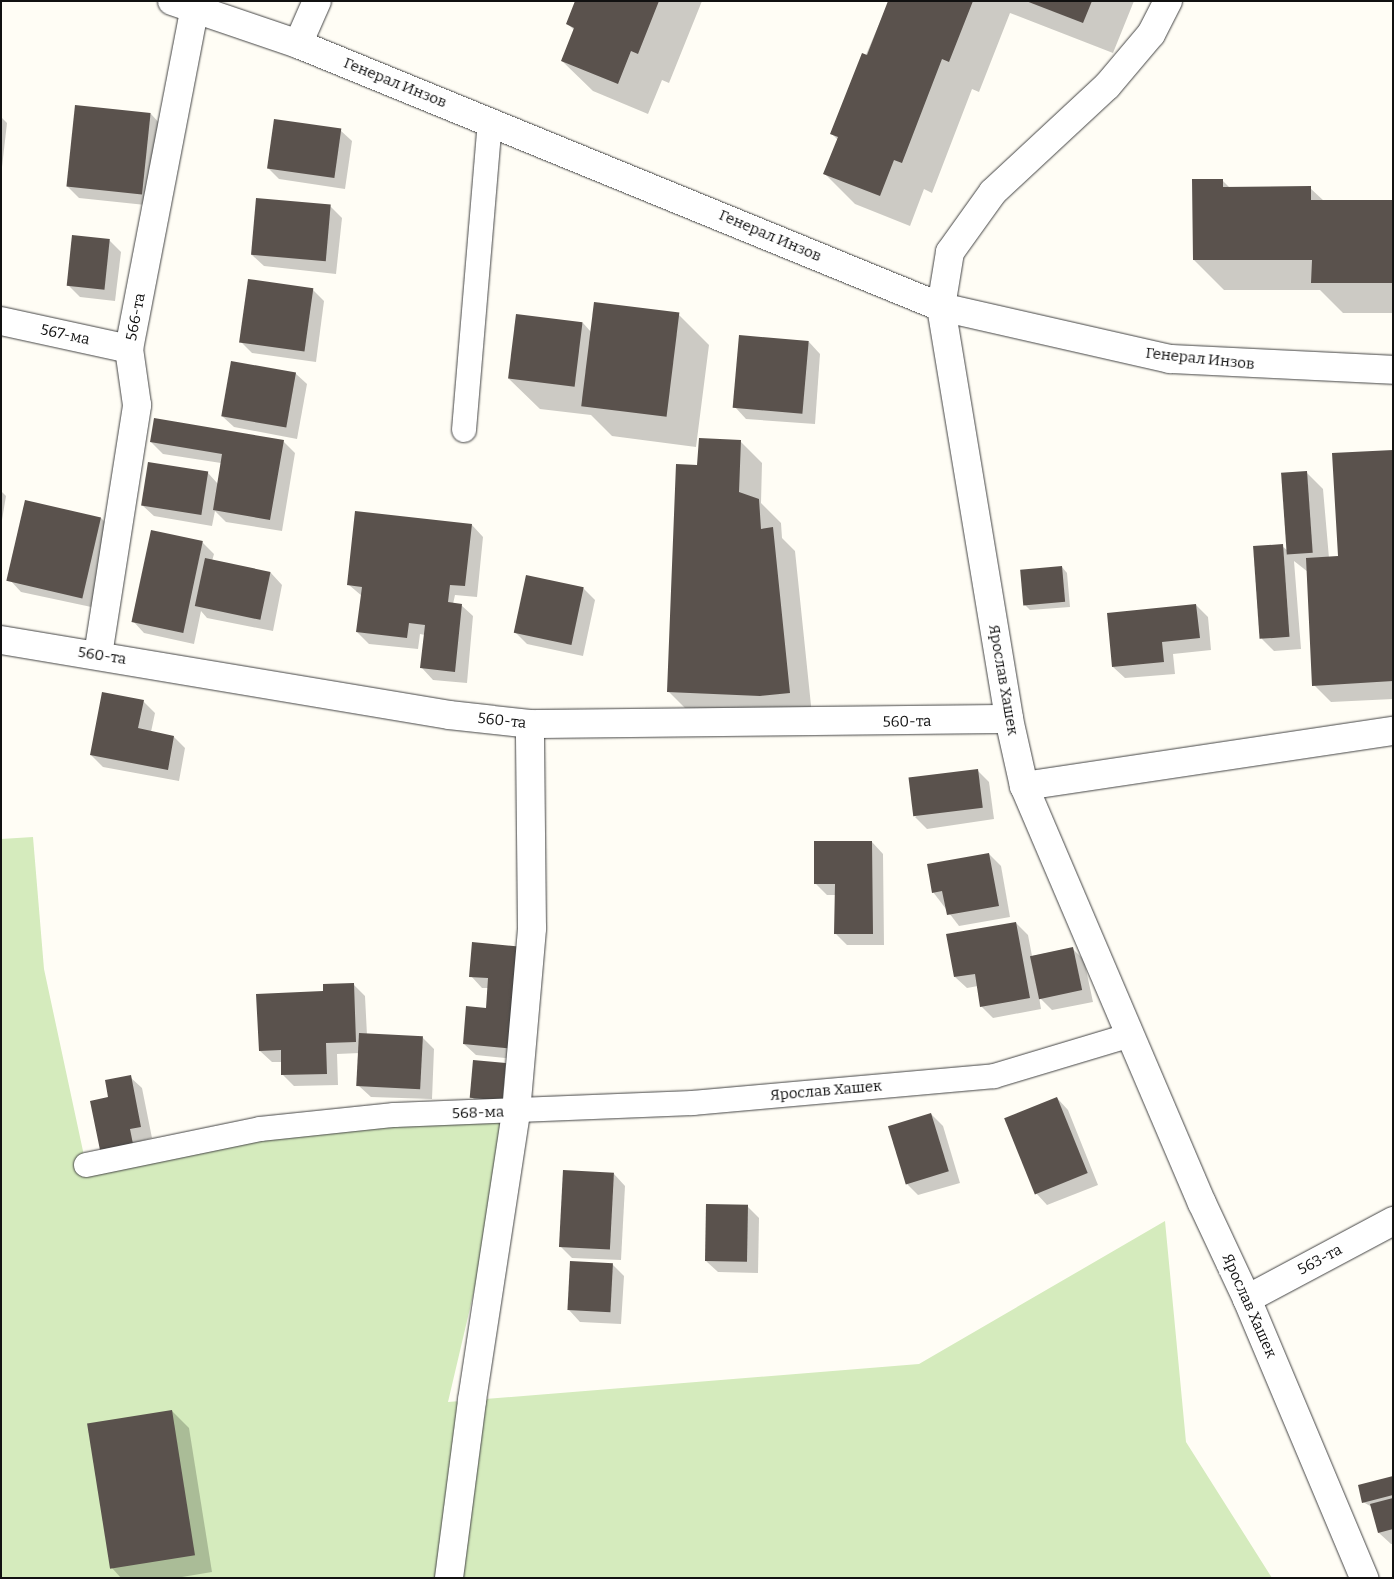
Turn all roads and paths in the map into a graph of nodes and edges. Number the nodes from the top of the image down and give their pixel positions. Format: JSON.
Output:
{"nodes":[{"id":1,"x":317,"y":1,"type":"edge"},
{"id":2,"x":1168,"y":1,"type":"edge"},
{"id":3,"x":183,"y":6,"type":"edge"},
{"id":4,"x":298,"y":44,"type":"junction"},
{"id":5,"x":490,"y":121,"type":"junction"},
{"id":6,"x":941,"y":307,"type":"junction"},
{"id":7,"x":1,"y":321,"type":"edge"},
{"id":8,"x":129,"y":349,"type":"junction"},
{"id":9,"x":1393,"y":370,"type":"edge"},
{"id":10,"x":464,"y":430,"type":"dead end"},
{"id":11,"x":1,"y":640,"type":"edge"},
{"id":12,"x":98,"y":655,"type":"junction"},
{"id":13,"x":1008,"y":719,"type":"junction"},
{"id":14,"x":530,"y":724,"type":"junction"},
{"id":15,"x":1393,"y":731,"type":"edge"},
{"id":16,"x":1024,"y":786,"type":"junction"},
{"id":17,"x":1131,"y":1035,"type":"junction"},
{"id":18,"x":516,"y":1112,"type":"junction"},
{"id":19,"x":86,"y":1165,"type":"dead end"},
{"id":20,"x":1393,"y":1221,"type":"edge"},
{"id":21,"x":1247,"y":1299,"type":"junction"},
{"id":22,"x":449,"y":1578,"type":"edge"},
{"id":23,"x":1364,"y":1578,"type":"edge"}],
"edges":[{"from":1,"to":4,"type":"street"},
{"from":2,"to":6,"type":"street","name":"Ярослав Хашек"},
{"from":3,"to":4,"type":"street","name":"Генерал Инзов"},
{"from":3,"to":8,"type":"street","name":"566-та"},
{"from":4,"to":5,"type":"street","name":"Генерал Инзов"},
{"from":5,"to":6,"type":"street","name":"Генерал Инзов"},
{"from":5,"to":10,"type":"lane"},
{"from":6,"to":9,"type":"street","name":"Генерал Инзов"},
{"from":6,"to":13,"type":"street","name":"Ярослав Хашек"},
{"from":7,"to":8,"type":"street","name":"567-ма"},
{"from":8,"to":12,"type":"street","name":"566-та"},
{"from":11,"to":12,"type":"street","name":"560-та"},
{"from":12,"to":14,"type":"street","name":"560-та"},
{"from":13,"to":14,"type":"street","name":"560-та"},
{"from":13,"to":16,"type":"street","name":"Ярослав Хашек"},
{"from":14,"to":18,"type":"street","name":"568-ма"},
{"from":15,"to":16,"type":"street"},
{"from":16,"to":17,"type":"street","name":"Ярослав Хашек"},
{"from":17,"to":18,"type":"lane","name":"Ярослав Хашек"},
{"from":17,"to":21,"type":"street","name":"Ярослав Хашек"},
{"from":18,"to":19,"type":"lane","name":"568-ма"},
{"from":18,"to":22,"type":"street"},
{"from":20,"to":21,"type":"street","name":"563-та"},
{"from":21,"to":23,"type":"street","name":"Ярослав Хашек"}]}
